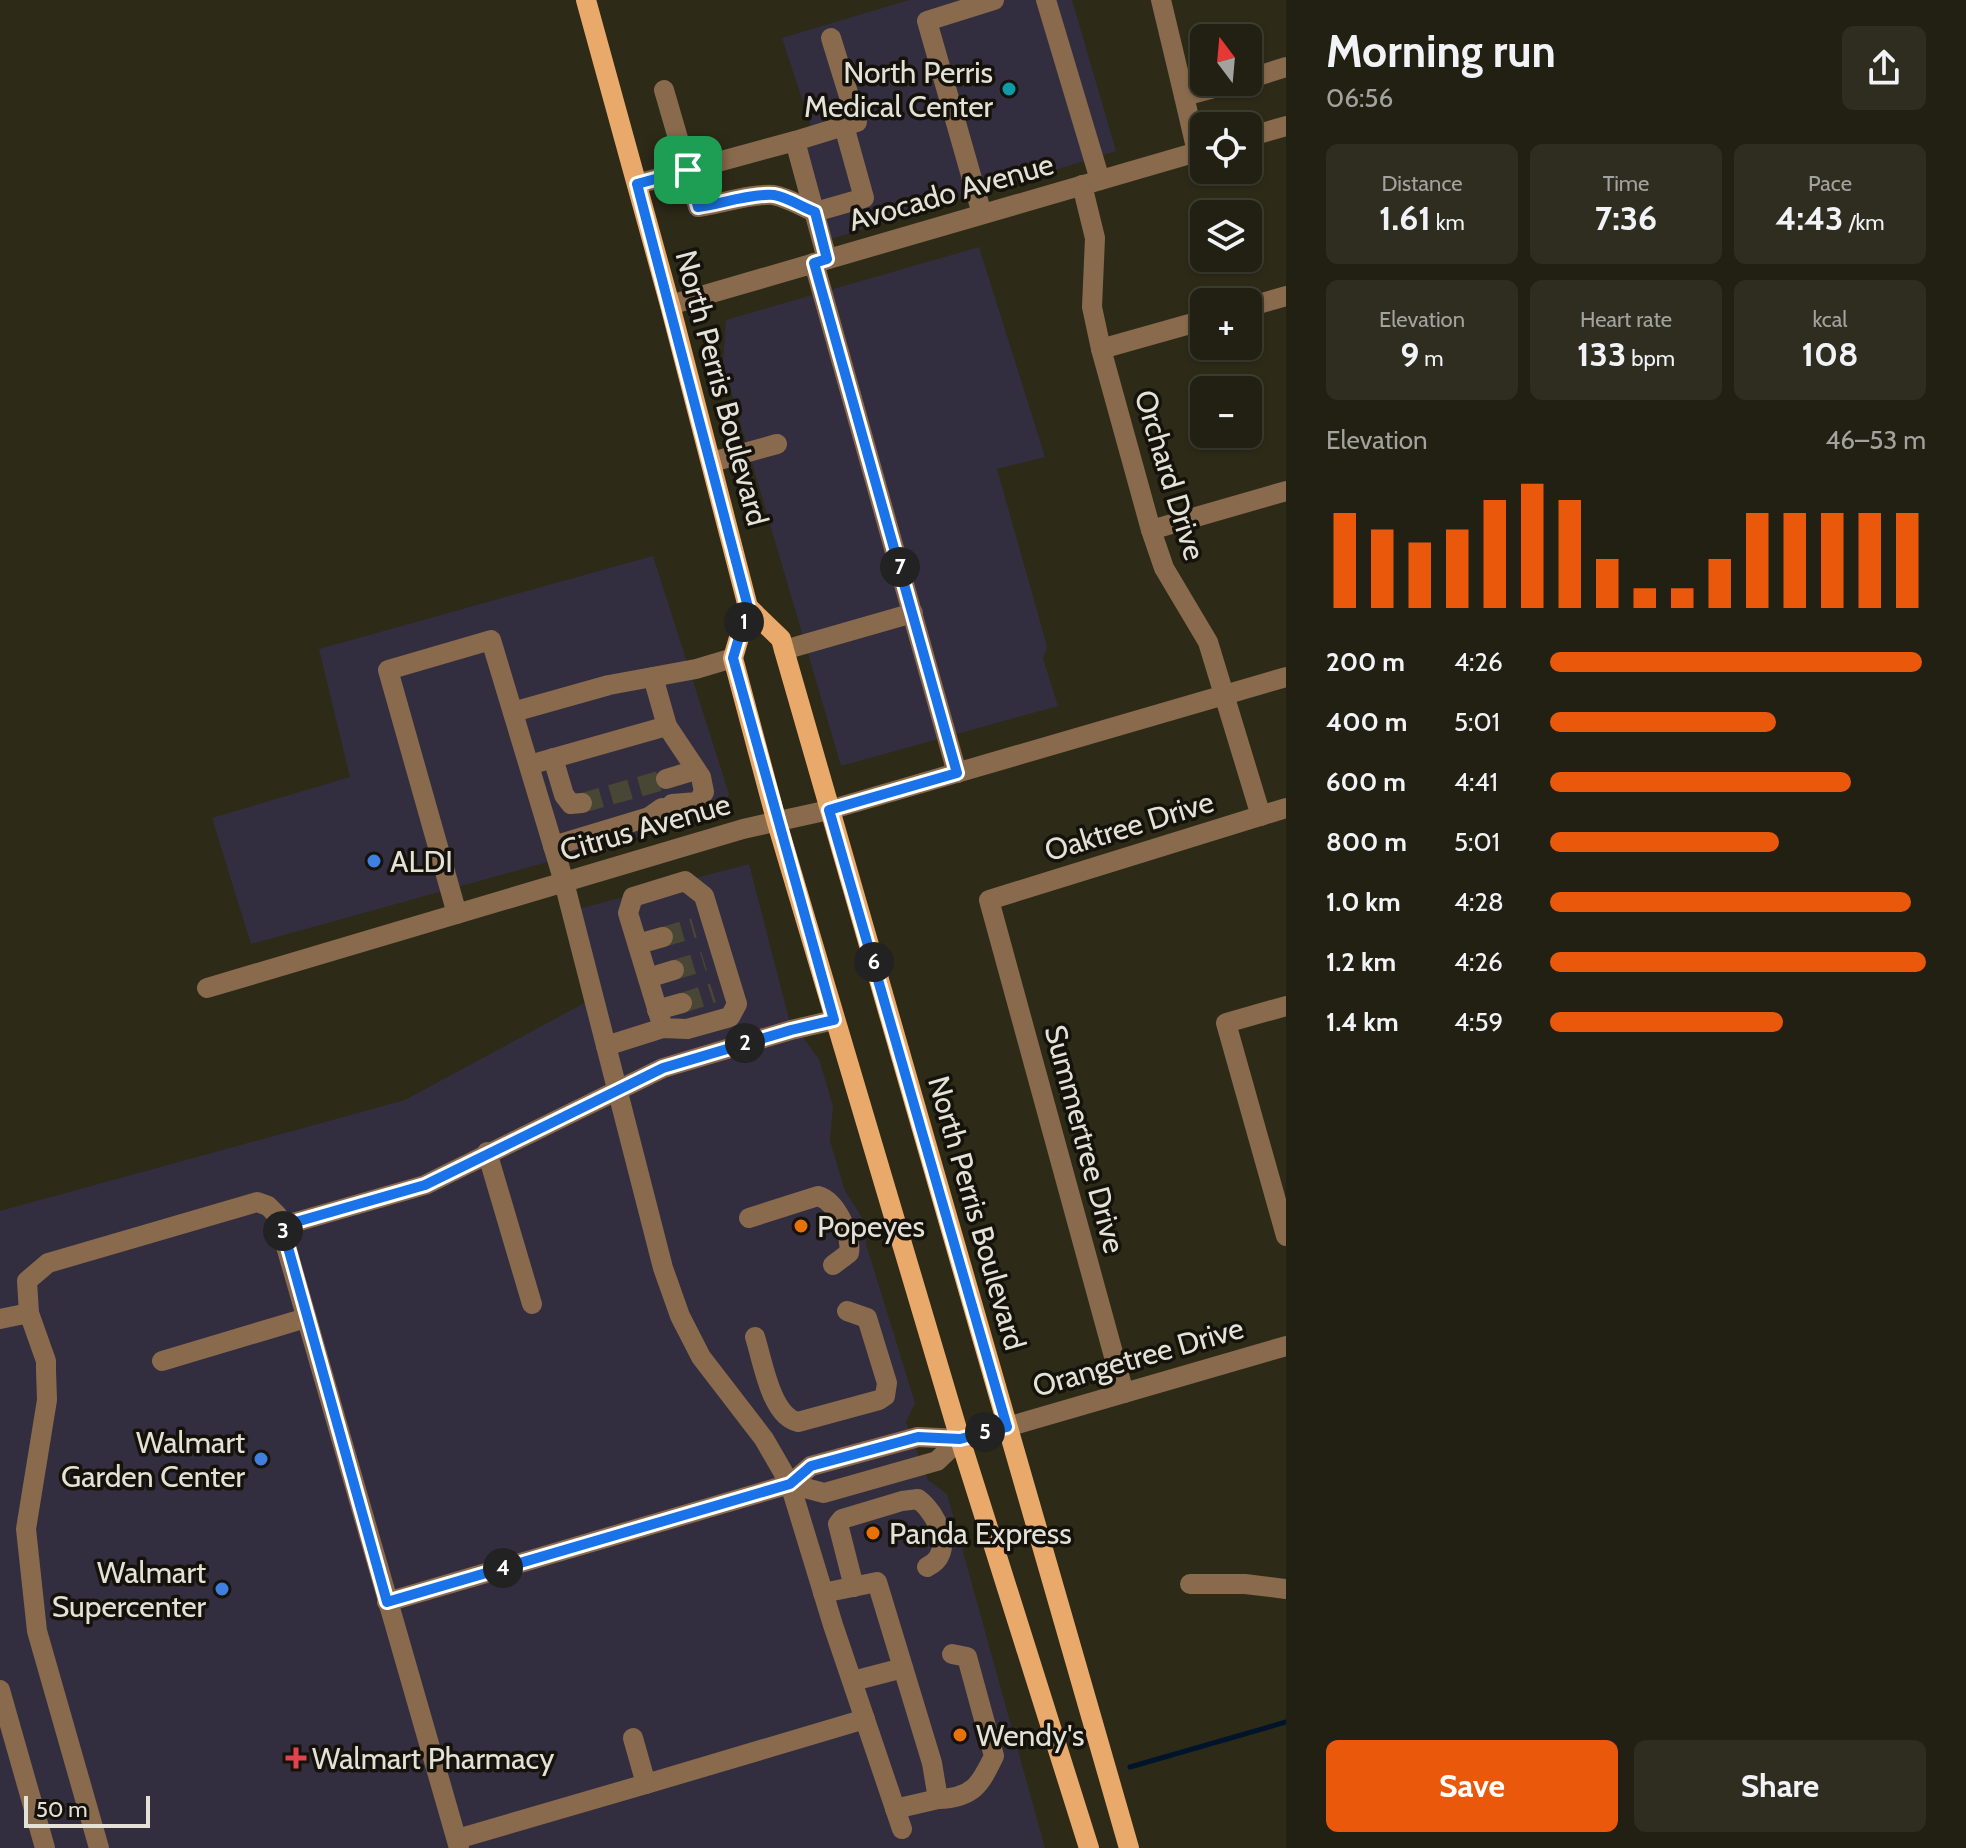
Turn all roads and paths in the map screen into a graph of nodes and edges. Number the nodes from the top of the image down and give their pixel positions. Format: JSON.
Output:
{"nodes":[{"id":1,"x":586,"y":0,"type":"edge"},
{"id":2,"x":994,"y":0,"type":"edge"},
{"id":3,"x":1046,"y":0,"type":"edge"},
{"id":4,"x":1161,"y":0,"type":"edge"},
{"id":5,"x":831,"y":38,"type":"dead end"},
{"id":6,"x":1286,"y":67,"type":"edge"},
{"id":7,"x":1262,"y":75,"type":"edge"},
{"id":8,"x":664,"y":90,"type":"dead end"},
{"id":9,"x":1190,"y":94,"type":"edge"},
{"id":10,"x":1184,"y":96,"type":"junction"},
{"id":11,"x":1190,"y":117,"type":"edge"},
{"id":12,"x":844,"y":126,"type":"junction"},
{"id":13,"x":1286,"y":126,"type":"edge"},
{"id":14,"x":1262,"y":133,"type":"edge"},
{"id":15,"x":795,"y":141,"type":"junction"},
{"id":16,"x":1190,"y":154,"type":"edge"},
{"id":17,"x":688,"y":170,"type":"junction"},
{"id":18,"x":1091,"y":182,"type":"junction"},
{"id":19,"x":637,"y":184,"type":"junction"},
{"id":20,"x":815,"y":212,"type":"junction"},
{"id":21,"x":982,"y":214,"type":"junction"},
{"id":22,"x":821,"y":261,"type":"junction"},
{"id":23,"x":1286,"y":296,"type":"edge"},
{"id":24,"x":1262,"y":303,"type":"edge"},
{"id":25,"x":670,"y":305,"type":"junction"},
{"id":26,"x":1190,"y":324,"type":"edge"},
{"id":27,"x":1101,"y":349,"type":"junction"},
{"id":28,"x":777,"y":444,"type":"dead end"},
{"id":29,"x":712,"y":462,"type":"junction"},
{"id":30,"x":1286,"y":491,"type":"edge"},
{"id":31,"x":1151,"y":530,"type":"junction"},
{"id":32,"x":748,"y":607,"type":"junction"},
{"id":33,"x":913,"y":613,"type":"junction"},
{"id":34,"x":784,"y":650,"type":"junction"},
{"id":35,"x":733,"y":658,"type":"junction"},
{"id":36,"x":653,"y":677,"type":"junction"},
{"id":37,"x":1286,"y":677,"type":"edge"},
{"id":38,"x":1223,"y":695,"type":"junction"},
{"id":39,"x":513,"y":712,"type":"junction"},
{"id":40,"x":667,"y":726,"type":"junction"},
{"id":41,"x":553,"y":758,"type":"junction"},
{"id":42,"x":529,"y":765,"type":"junction"},
{"id":43,"x":696,"y":770,"type":"junction"},
{"id":44,"x":957,"y":773,"type":"junction"},
{"id":45,"x":666,"y":779,"type":"tunnel mouth"},
{"id":46,"x":582,"y":803,"type":"dead end"},
{"id":47,"x":1286,"y":808,"type":"edge"},
{"id":48,"x":829,"y":810,"type":"junction"},
{"id":49,"x":1261,"y":816,"type":"junction"},
{"id":50,"x":777,"y":823,"type":"junction"},
{"id":51,"x":553,"y":846,"type":"junction"},
{"id":52,"x":564,"y":882,"type":"junction"},
{"id":53,"x":989,"y":900,"type":"joint"},
{"id":54,"x":457,"y":914,"type":"junction"},
{"id":55,"x":663,"y":937,"type":"tunnel mouth"},
{"id":56,"x":638,"y":944,"type":"junction"},
{"id":57,"x":674,"y":970,"type":"tunnel mouth"},
{"id":58,"x":648,"y":978,"type":"junction"},
{"id":59,"x":207,"y":988,"type":"dead end"},
{"id":60,"x":682,"y":1003,"type":"tunnel mouth"},
{"id":61,"x":1286,"y":1006,"type":"edge"},
{"id":62,"x":660,"y":1019,"type":"junction"},
{"id":63,"x":834,"y":1020,"type":"junction"},
{"id":64,"x":696,"y":1027,"type":"junction"},
{"id":65,"x":606,"y":1046,"type":"junction"},
{"id":66,"x":703,"y":1056,"type":"junction"},
{"id":67,"x":617,"y":1089,"type":"junction"},
{"id":68,"x":487,"y":1152,"type":"junction"},
{"id":69,"x":1281,"y":1204,"type":"edge"},
{"id":70,"x":749,"y":1218,"type":"dead end"},
{"id":71,"x":282,"y":1226,"type":"junction"},
{"id":72,"x":1286,"y":1236,"type":"edge"},
{"id":73,"x":833,"y":1265,"type":"dead end"},
{"id":74,"x":532,"y":1304,"type":"dead end"},
{"id":75,"x":847,"y":1311,"type":"dead end"},
{"id":76,"x":29,"y":1313,"type":"junction"},
{"id":77,"x":306,"y":1318,"type":"junction"},
{"id":78,"x":0,"y":1319,"type":"edge"},
{"id":79,"x":755,"y":1337,"type":"dead end"},
{"id":80,"x":1286,"y":1346,"type":"edge"},
{"id":81,"x":162,"y":1361,"type":"dead end"},
{"id":82,"x":1124,"y":1393,"type":"junction"},
{"id":83,"x":1007,"y":1427,"type":"junction"},
{"id":84,"x":960,"y":1439,"type":"junction"},
{"id":85,"x":790,"y":1484,"type":"junction"},
{"id":86,"x":927,"y":1567,"type":"dead end"},
{"id":87,"x":1190,"y":1584,"type":"dead end"},
{"id":88,"x":854,"y":1587,"type":"junction"},
{"id":89,"x":1286,"y":1589,"type":"edge"},
{"id":90,"x":823,"y":1593,"type":"junction"},
{"id":91,"x":387,"y":1602,"type":"junction"},
{"id":92,"x":952,"y":1654,"type":"dead end"},
{"id":93,"x":903,"y":1668,"type":"junction"},
{"id":94,"x":853,"y":1681,"type":"junction"},
{"id":95,"x":0,"y":1690,"type":"edge"},
{"id":96,"x":865,"y":1719,"type":"junction"},
{"id":97,"x":633,"y":1738,"type":"dead end"},
{"id":98,"x":646,"y":1784,"type":"junction"},
{"id":99,"x":938,"y":1799,"type":"junction"},
{"id":100,"x":895,"y":1809,"type":"junction"},
{"id":101,"x":902,"y":1829,"type":"dead end"},
{"id":102,"x":458,"y":1844,"type":"edge"},
{"id":103,"x":45,"y":1848,"type":"edge"},
{"id":104,"x":99,"y":1848,"type":"edge"},
{"id":105,"x":1089,"y":1848,"type":"edge"},
{"id":106,"x":1129,"y":1848,"type":"edge"}],
"edges":[{"from":1,"to":19,"type":"main road","name":"North Perris Boulevard"},
{"from":2,"to":21,"type":"street"},
{"from":3,"to":18,"type":"street","name":"Orchard Drive"},
{"from":4,"to":10,"type":"street"},
{"from":5,"to":12,"type":"street"},
{"from":6,"to":7,"type":"street"},
{"from":8,"to":17,"type":"street"},
{"from":9,"to":10,"type":"street"},
{"from":10,"to":11,"type":"street"},
{"from":12,"to":15,"type":"street"},
{"from":12,"to":20,"type":"street"},
{"from":13,"to":14,"type":"street"},
{"from":15,"to":17,"type":"street"},
{"from":15,"to":20,"type":"street"},
{"from":16,"to":18,"type":"street","name":"Avocado Avenue"},
{"from":17,"to":19,"type":"street"},
{"from":17,"to":20,"type":"street"},
{"from":18,"to":21,"type":"street","name":"Avocado Avenue"},
{"from":18,"to":27,"type":"street","name":"Orchard Drive"},
{"from":19,"to":25,"type":"main road","name":"North Perris Boulevard"},
{"from":20,"to":22,"type":"street"},
{"from":21,"to":22,"type":"street","name":"Avocado Avenue"},
{"from":22,"to":25,"type":"street","name":"Avocado Avenue"},
{"from":22,"to":33,"type":"street"},
{"from":23,"to":24,"type":"street"},
{"from":25,"to":29,"type":"main road","name":"North Perris Boulevard"},
{"from":26,"to":27,"type":"street"},
{"from":27,"to":31,"type":"street","name":"Orchard Drive"},
{"from":28,"to":29,"type":"street"},
{"from":29,"to":32,"type":"main road","name":"North Perris Boulevard"},
{"from":30,"to":31,"type":"street"},
{"from":31,"to":38,"type":"street","name":"Orchard Drive"},
{"from":32,"to":34,"type":"main road","name":"North Perris Boulevard"},
{"from":32,"to":35,"type":"main road"},
{"from":33,"to":34,"type":"street"},
{"from":33,"to":44,"type":"street"},
{"from":34,"to":48,"type":"main road","name":"North Perris Boulevard"},
{"from":35,"to":36,"type":"street"},
{"from":35,"to":50,"type":"main road"},
{"from":36,"to":39,"type":"street"},
{"from":36,"to":40,"type":"street"},
{"from":37,"to":38,"type":"street","name":"Citrus Avenue"},
{"from":38,"to":44,"type":"street","name":"Citrus Avenue"},
{"from":38,"to":49,"type":"street","name":"Orchard Drive"},
{"from":39,"to":42,"type":"street"},
{"from":39,"to":54,"type":"street"},
{"from":40,"to":41,"type":"street"},
{"from":40,"to":43,"type":"street"},
{"from":41,"to":42,"type":"street"},
{"from":41,"to":46,"type":"street"},
{"from":42,"to":51,"type":"street"},
{"from":43,"to":45,"type":"street"},
{"from":43,"to":51,"type":"street"},
{"from":44,"to":48,"type":"street","name":"Citrus Avenue"},
{"from":47,"to":49,"type":"street","name":"Oaktree Drive"},
{"from":48,"to":50,"type":"street","name":"Citrus Avenue"},
{"from":48,"to":83,"type":"main road","name":"North Perris Boulevard"},
{"from":49,"to":53,"type":"street","name":"Oaktree Drive"},
{"from":50,"to":52,"type":"street","name":"Citrus Avenue"},
{"from":50,"to":63,"type":"main road"},
{"from":51,"to":52,"type":"street"},
{"from":52,"to":54,"type":"street","name":"Citrus Avenue"},
{"from":52,"to":65,"type":"street"},
{"from":53,"to":82,"type":"street","name":"Summertree Drive"},
{"from":54,"to":59,"type":"street","name":"Citrus Avenue"},
{"from":55,"to":56,"type":"street"},
{"from":56,"to":58,"type":"street"},
{"from":56,"to":64,"type":"street"},
{"from":57,"to":58,"type":"street"},
{"from":58,"to":62,"type":"street"},
{"from":60,"to":62,"type":"street"},
{"from":61,"to":69,"type":"street"},
{"from":62,"to":64,"type":"street"},
{"from":62,"to":65,"type":"street"},
{"from":63,"to":66,"type":"street"},
{"from":63,"to":84,"type":"main road"},
{"from":64,"to":66,"type":"street"},
{"from":65,"to":67,"type":"street"},
{"from":66,"to":67,"type":"street"},
{"from":67,"to":68,"type":"street"},
{"from":67,"to":85,"type":"street"},
{"from":68,"to":71,"type":"street"},
{"from":68,"to":74,"type":"street"},
{"from":69,"to":72,"type":"street"},
{"from":70,"to":73,"type":"street"},
{"from":71,"to":76,"type":"street"},
{"from":71,"to":77,"type":"street"},
{"from":75,"to":79,"type":"street"},
{"from":76,"to":78,"type":"street"},
{"from":76,"to":104,"type":"street"},
{"from":77,"to":81,"type":"street"},
{"from":77,"to":91,"type":"street"},
{"from":80,"to":82,"type":"street","name":"Orangetree Drive"},
{"from":82,"to":83,"type":"street","name":"Orangetree Drive"},
{"from":83,"to":84,"type":"main road"},
{"from":83,"to":106,"type":"main road","name":"North Perris Boulevard"},
{"from":84,"to":85,"type":"street"},
{"from":84,"to":85,"type":"street"},
{"from":84,"to":105,"type":"main road"},
{"from":85,"to":90,"type":"street"},
{"from":85,"to":91,"type":"street"},
{"from":86,"to":88,"type":"street"},
{"from":87,"to":89,"type":"street"},
{"from":88,"to":90,"type":"street"},
{"from":88,"to":93,"type":"street"},
{"from":90,"to":94,"type":"street"},
{"from":91,"to":102,"type":"street"},
{"from":92,"to":99,"type":"street"},
{"from":93,"to":94,"type":"street"},
{"from":93,"to":99,"type":"street"},
{"from":94,"to":96,"type":"street"},
{"from":95,"to":103,"type":"street"},
{"from":96,"to":98,"type":"street"},
{"from":96,"to":100,"type":"street"},
{"from":97,"to":98,"type":"street"},
{"from":98,"to":102,"type":"street"},
{"from":99,"to":100,"type":"street"},
{"from":100,"to":101,"type":"street"}]}
